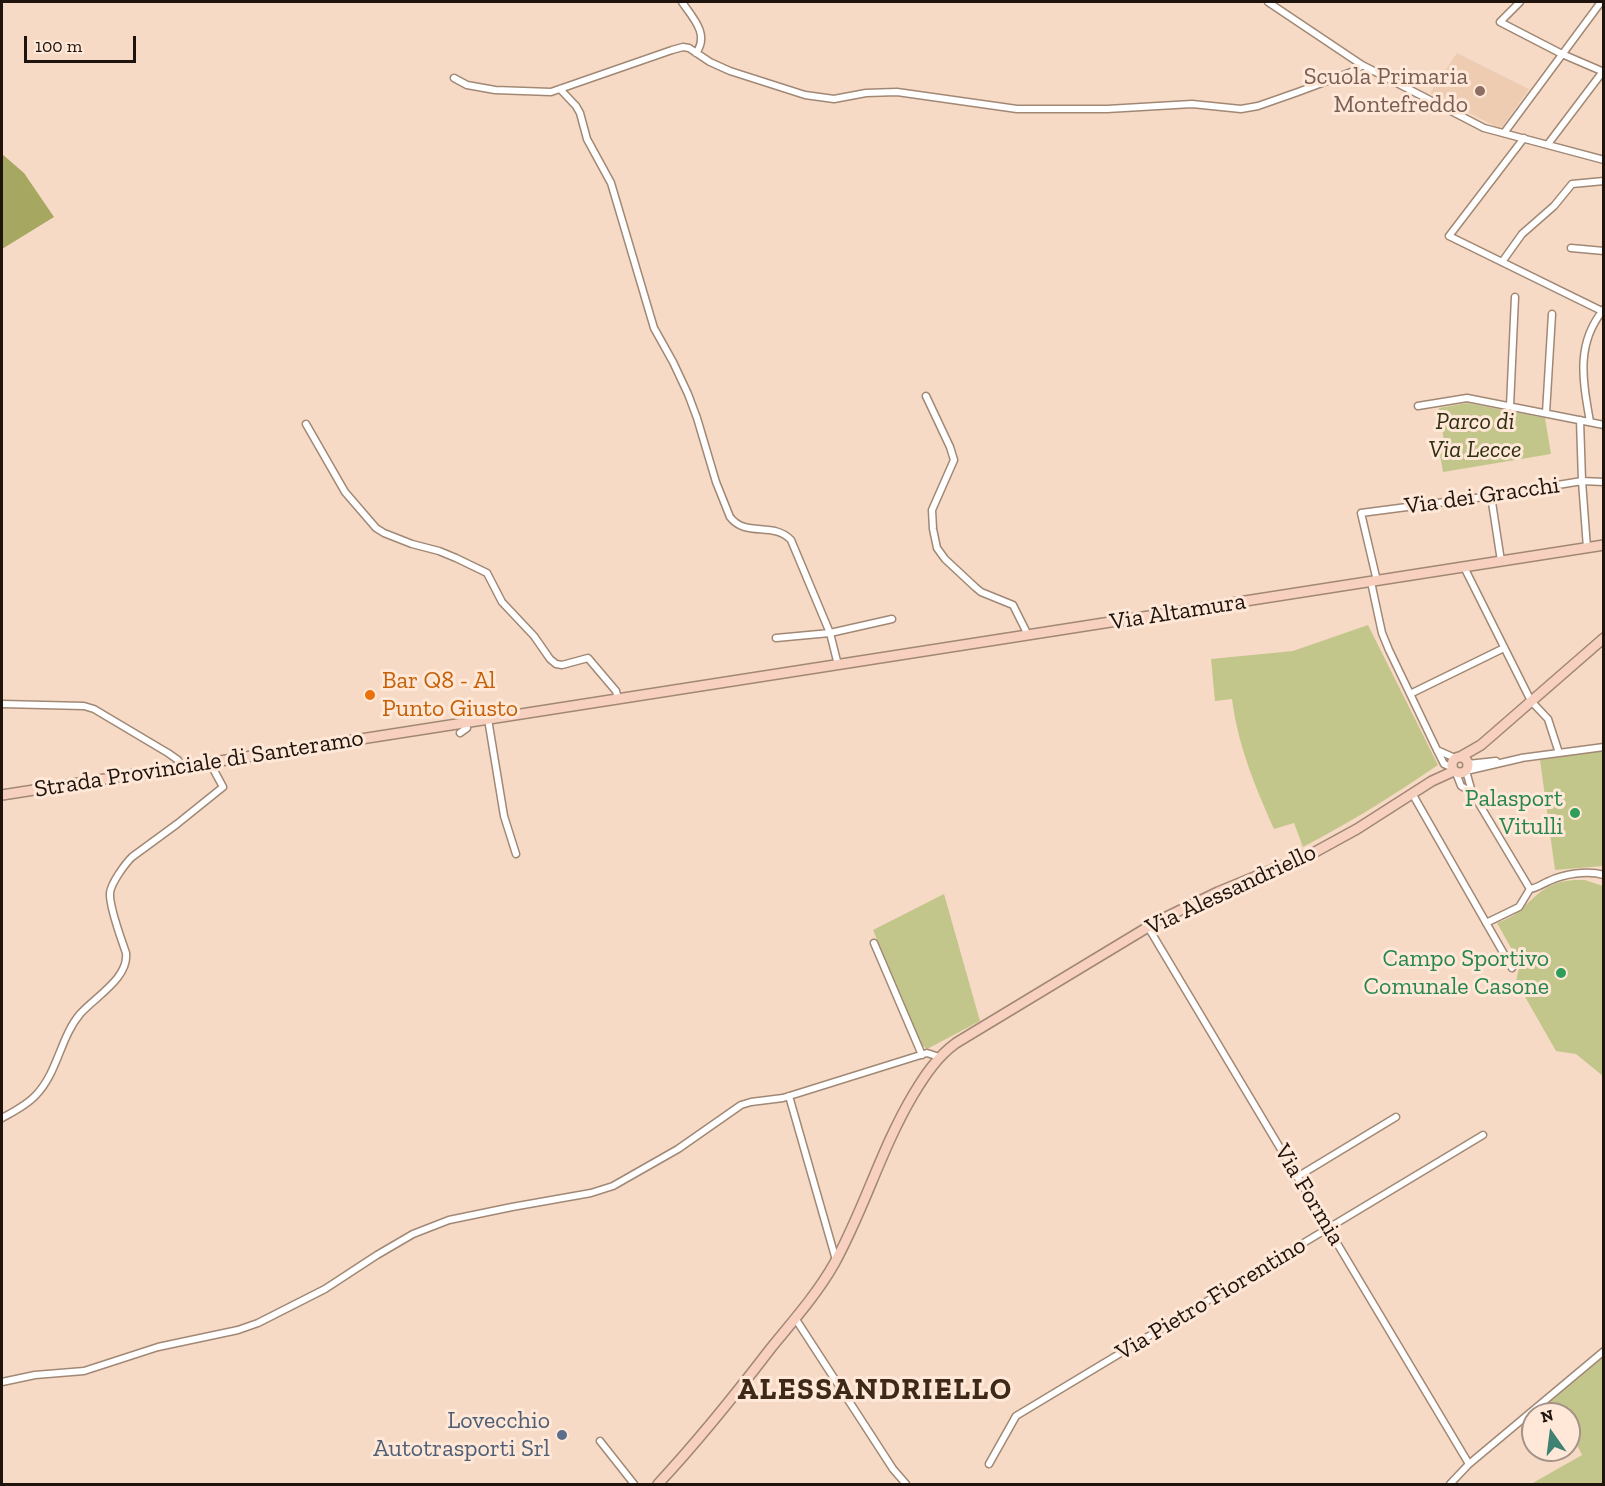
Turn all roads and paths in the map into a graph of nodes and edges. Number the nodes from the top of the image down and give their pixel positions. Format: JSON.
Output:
{"nodes":[{"id":1,"x":682,"y":2,"type":"edge"},
{"id":2,"x":1268,"y":2,"type":"edge"},
{"id":3,"x":1520,"y":2,"type":"edge"},
{"id":4,"x":1601,"y":2,"type":"edge"},
{"id":5,"x":696,"y":52,"type":"junction"},
{"id":6,"x":1562,"y":54,"type":"junction"},
{"id":7,"x":1362,"y":65,"type":"junction"},
{"id":8,"x":1603,"y":71,"type":"edge"},
{"id":9,"x":454,"y":78,"type":"dead end"},
{"id":10,"x":560,"y":90,"type":"junction"},
{"id":11,"x":1504,"y":133,"type":"junction"},
{"id":12,"x":1524,"y":138,"type":"junction"},
{"id":13,"x":1548,"y":144,"type":"junction"},
{"id":14,"x":1604,"y":160,"type":"edge"},
{"id":15,"x":1604,"y":181,"type":"edge"},
{"id":16,"x":1571,"y":248,"type":"dead end"},
{"id":17,"x":1604,"y":251,"type":"edge"},
{"id":18,"x":1502,"y":262,"type":"junction"},
{"id":19,"x":1515,"y":297,"type":"dead end"},
{"id":20,"x":1603,"y":311,"type":"edge"},
{"id":21,"x":1552,"y":314,"type":"dead end"},
{"id":22,"x":926,"y":396,"type":"dead end"},
{"id":23,"x":1418,"y":406,"type":"dead end"},
{"id":24,"x":1510,"y":406,"type":"junction"},
{"id":25,"x":1546,"y":413,"type":"junction"},
{"id":26,"x":1580,"y":420,"type":"junction"},
{"id":27,"x":1590,"y":422,"type":"junction"},
{"id":28,"x":306,"y":424,"type":"dead end"},
{"id":29,"x":1604,"y":425,"type":"edge"},
{"id":30,"x":1582,"y":481,"type":"junction"},
{"id":31,"x":1604,"y":482,"type":"edge"},
{"id":32,"x":1491,"y":496,"type":"junction"},
{"id":33,"x":1604,"y":545,"type":"edge"},
{"id":34,"x":1587,"y":548,"type":"junction"},
{"id":35,"x":1501,"y":561,"type":"junction"},
{"id":36,"x":1464,"y":567,"type":"junction"},
{"id":37,"x":1374,"y":582,"type":"junction"},
{"id":38,"x":892,"y":618,"type":"dead end"},
{"id":39,"x":830,"y":633,"type":"junction"},
{"id":40,"x":1028,"y":635,"type":"junction"},
{"id":41,"x":776,"y":639,"type":"dead end"},
{"id":42,"x":1603,"y":639,"type":"edge"},
{"id":43,"x":1504,"y":648,"type":"junction"},
{"id":44,"x":838,"y":664,"type":"junction"},
{"id":45,"x":752,"y":678,"type":"joint"},
{"id":46,"x":1410,"y":694,"type":"junction"},
{"id":47,"x":618,"y":699,"type":"junction"},
{"id":48,"x":1531,"y":701,"type":"junction"},
{"id":49,"x":2,"y":704,"type":"edge"},
{"id":50,"x":488,"y":719,"type":"junction"},
{"id":51,"x":466,"y":723,"type":"junction"},
{"id":52,"x":460,"y":733,"type":"dead end"},
{"id":53,"x":1604,"y":747,"type":"edge"},
{"id":54,"x":1559,"y":753,"type":"junction"},
{"id":55,"x":210,"y":762,"type":"junction"},
{"id":56,"x":1459,"y":766,"type":"junction"},
{"id":57,"x":182,"y":767,"type":"junction"},
{"id":58,"x":1472,"y":792,"type":"junction"},
{"id":59,"x":2,"y":795,"type":"edge"},
{"id":60,"x":1413,"y":795,"type":"junction"},
{"id":61,"x":516,"y":854,"type":"dead end"},
{"id":62,"x":1604,"y":875,"type":"edge"},
{"id":63,"x":1530,"y":890,"type":"junction"},
{"id":64,"x":1486,"y":923,"type":"junction"},
{"id":65,"x":1148,"y":927,"type":"junction"},
{"id":66,"x":874,"y":943,"type":"dead end"},
{"id":67,"x":1512,"y":968,"type":"dead end"},
{"id":68,"x":922,"y":1055,"type":"junction"},
{"id":69,"x":939,"y":1057,"type":"junction"},
{"id":70,"x":789,"y":1096,"type":"junction"},
{"id":71,"x":1396,"y":1117,"type":"dead end"},
{"id":72,"x":2,"y":1118,"type":"edge"},
{"id":73,"x":1484,"y":1135,"type":"dead end"},
{"id":74,"x":1297,"y":1177,"type":"junction"},
{"id":75,"x":1329,"y":1229,"type":"junction"},
{"id":76,"x":836,"y":1260,"type":"junction"},
{"id":77,"x":795,"y":1318,"type":"junction"},
{"id":78,"x":1604,"y":1351,"type":"edge"},
{"id":79,"x":2,"y":1382,"type":"edge"},
{"id":80,"x":600,"y":1441,"type":"dead end"},
{"id":81,"x":989,"y":1464,"type":"dead end"},
{"id":82,"x":1469,"y":1464,"type":"junction"},
{"id":83,"x":634,"y":1485,"type":"edge"},
{"id":84,"x":658,"y":1485,"type":"edge"},
{"id":85,"x":906,"y":1485,"type":"edge"},
{"id":86,"x":1450,"y":1485,"type":"edge"}],
"edges":[{"from":1,"to":5,"type":"street"},
{"from":2,"to":7,"type":"street"},
{"from":3,"to":6,"type":"street"},
{"from":4,"to":6,"type":"street"},
{"from":5,"to":7,"type":"street"},
{"from":5,"to":10,"type":"street"},
{"from":6,"to":8,"type":"street"},
{"from":6,"to":11,"type":"street"},
{"from":7,"to":11,"type":"street"},
{"from":8,"to":13,"type":"street"},
{"from":9,"to":10,"type":"street"},
{"from":10,"to":39,"type":"street"},
{"from":11,"to":12,"type":"street"},
{"from":12,"to":13,"type":"street"},
{"from":12,"to":18,"type":"street"},
{"from":13,"to":14,"type":"street"},
{"from":15,"to":18,"type":"street"},
{"from":16,"to":17,"type":"street"},
{"from":18,"to":20,"type":"street"},
{"from":19,"to":24,"type":"street"},
{"from":20,"to":27,"type":"street"},
{"from":21,"to":25,"type":"street"},
{"from":22,"to":40,"type":"street"},
{"from":23,"to":24,"type":"street"},
{"from":24,"to":25,"type":"street"},
{"from":25,"to":26,"type":"street"},
{"from":26,"to":27,"type":"street"},
{"from":26,"to":30,"type":"street"},
{"from":27,"to":29,"type":"street"},
{"from":28,"to":47,"type":"street"},
{"from":30,"to":31,"type":"street","name":"Via dei Gracchi"},
{"from":30,"to":32,"type":"street","name":"Via dei Gracchi"},
{"from":30,"to":34,"type":"street"},
{"from":32,"to":35,"type":"street"},
{"from":32,"to":37,"type":"street","name":"Via dei Gracchi"},
{"from":33,"to":34,"type":"main road","name":"Via Altamura"},
{"from":34,"to":35,"type":"main road","name":"Via Altamura"},
{"from":35,"to":36,"type":"main road","name":"Via Altamura"},
{"from":36,"to":37,"type":"main road","name":"Via Altamura"},
{"from":36,"to":43,"type":"street"},
{"from":37,"to":40,"type":"main road","name":"Via Altamura"},
{"from":37,"to":46,"type":"street"},
{"from":38,"to":39,"type":"street"},
{"from":39,"to":41,"type":"street"},
{"from":39,"to":44,"type":"street"},
{"from":40,"to":44,"type":"main road","name":"Via Altamura"},
{"from":42,"to":48,"type":"main road","name":"Via Alessandriello"},
{"from":43,"to":46,"type":"street"},
{"from":43,"to":48,"type":"street"},
{"from":44,"to":45,"type":"main road","name":"Via Altamura"},
{"from":45,"to":47,"type":"main road","name":"Strada Provinciale di Santeramo"},
{"from":46,"to":56,"type":"street"},
{"from":47,"to":50,"type":"main road","name":"Strada Provinciale di Santeramo"},
{"from":48,"to":54,"type":"street"},
{"from":48,"to":56,"type":"main road","name":"Via Alessandriello"},
{"from":49,"to":57,"type":"street"},
{"from":50,"to":51,"type":"main road","name":"Strada Provinciale di Santeramo"},
{"from":50,"to":61,"type":"street"},
{"from":51,"to":52,"type":"street"},
{"from":51,"to":55,"type":"main road","name":"Strada Provinciale di Santeramo"},
{"from":53,"to":54,"type":"street"},
{"from":54,"to":56,"type":"street"},
{"from":55,"to":57,"type":"main road","name":"Strada Provinciale di Santeramo"},
{"from":55,"to":72,"type":"street"},
{"from":56,"to":58,"type":"street"},
{"from":56,"to":58,"type":"street"},
{"from":56,"to":60,"type":"main road","name":"Via Alessandriello"},
{"from":57,"to":59,"type":"main road","name":"Strada Provinciale di Santeramo"},
{"from":58,"to":63,"type":"street"},
{"from":60,"to":64,"type":"street"},
{"from":60,"to":65,"type":"main road","name":"Via Alessandriello"},
{"from":62,"to":63,"type":"street"},
{"from":63,"to":64,"type":"street"},
{"from":64,"to":67,"type":"street"},
{"from":65,"to":69,"type":"main road","name":"Via Alessandriello"},
{"from":65,"to":74,"type":"street","name":"Via Formia"},
{"from":66,"to":68,"type":"street"},
{"from":68,"to":69,"type":"street"},
{"from":68,"to":70,"type":"street"},
{"from":69,"to":76,"type":"main road","name":"Via Alessandriello"},
{"from":70,"to":76,"type":"street"},
{"from":70,"to":79,"type":"street"},
{"from":71,"to":74,"type":"street"},
{"from":73,"to":75,"type":"street","name":"Via Pietro Fiorentino"},
{"from":74,"to":75,"type":"street","name":"Via Formia"},
{"from":75,"to":81,"type":"street","name":"Via Pietro Fiorentino"},
{"from":75,"to":82,"type":"street","name":"Via Formia"},
{"from":76,"to":77,"type":"main road","name":"Via Alessandriello"},
{"from":77,"to":84,"type":"main road","name":"Via Alessandriello"},
{"from":77,"to":85,"type":"street"},
{"from":78,"to":82,"type":"street"},
{"from":80,"to":83,"type":"street"},
{"from":82,"to":86,"type":"street"}]}
